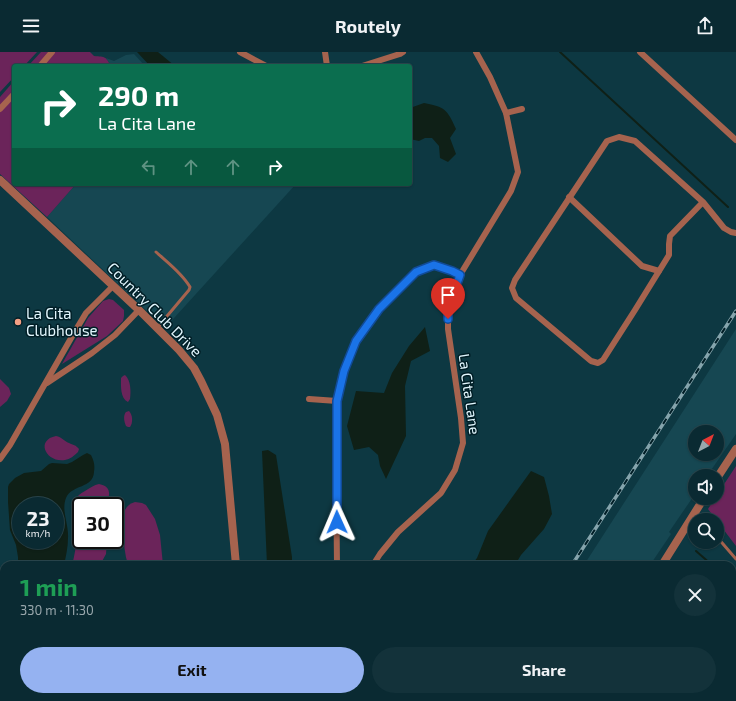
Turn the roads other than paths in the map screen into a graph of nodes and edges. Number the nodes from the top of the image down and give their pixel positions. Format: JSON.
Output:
{"nodes":[{"id":1,"x":52,"y":52,"type":"edge"},
{"id":2,"x":240,"y":52,"type":"edge"},
{"id":3,"x":325,"y":52,"type":"edge"},
{"id":4,"x":403,"y":52,"type":"edge"},
{"id":5,"x":476,"y":52,"type":"edge"},
{"id":6,"x":640,"y":52,"type":"edge"},
{"id":7,"x":42,"y":64,"type":"edge"},
{"id":8,"x":262,"y":64,"type":"edge"},
{"id":9,"x":327,"y":64,"type":"edge"},
{"id":10,"x":368,"y":64,"type":"edge"},
{"id":11,"x":12,"y":96,"type":"edge"},
{"id":12,"x":0,"y":108,"type":"edge"},
{"id":13,"x":522,"y":109,"type":"dead end"},
{"id":14,"x":506,"y":113,"type":"junction"},
{"id":15,"x":736,"y":140,"type":"edge"},
{"id":16,"x":0,"y":180,"type":"edge"},
{"id":17,"x":569,"y":197,"type":"junction"},
{"id":18,"x":703,"y":202,"type":"junction"},
{"id":19,"x":736,"y":233,"type":"edge"},
{"id":20,"x":156,"y":252,"type":"dead end"},
{"id":21,"x":659,"y":271,"type":"junction"},
{"id":22,"x":460,"y":275,"type":"junction"},
{"id":23,"x":113,"y":286,"type":"junction"},
{"id":24,"x":139,"y":310,"type":"junction"},
{"id":25,"x":157,"y":328,"type":"junction"},
{"id":26,"x":45,"y":383,"type":"junction"},
{"id":27,"x":309,"y":399,"type":"dead end"},
{"id":28,"x":337,"y":401,"type":"junction"},
{"id":29,"x":736,"y":449,"type":"edge"},
{"id":30,"x":0,"y":459,"type":"edge"},
{"id":31,"x":723,"y":469,"type":"edge"},
{"id":32,"x":700,"y":505,"type":"edge"},
{"id":33,"x":696,"y":511,"type":"joint"},
{"id":34,"x":724,"y":544,"type":"edge"},
{"id":35,"x":736,"y":559,"type":"edge"},
{"id":36,"x":236,"y":561,"type":"edge"},
{"id":37,"x":338,"y":561,"type":"edge"},
{"id":38,"x":376,"y":561,"type":"edge"},
{"id":39,"x":665,"y":561,"type":"edge"}],
"edges":[{"from":1,"to":7,"type":"street"},
{"from":2,"to":8,"type":"street"},
{"from":3,"to":9,"type":"street"},
{"from":4,"to":10,"type":"street"},
{"from":5,"to":14,"type":"street","name":"La Cita Lane"},
{"from":6,"to":15,"type":"street"},
{"from":11,"to":12,"type":"street"},
{"from":13,"to":14,"type":"street"},
{"from":14,"to":22,"type":"street","name":"La Cita Lane"},
{"from":16,"to":23,"type":"street","name":"Country Club Drive"},
{"from":17,"to":18,"type":"street"},
{"from":17,"to":21,"type":"street"},
{"from":17,"to":21,"type":"street"},
{"from":18,"to":19,"type":"street"},
{"from":18,"to":21,"type":"street"},
{"from":20,"to":25,"type":"lane"},
{"from":22,"to":28,"type":"street"},
{"from":22,"to":38,"type":"street","name":"La Cita Lane"},
{"from":23,"to":24,"type":"street","name":"Country Club Drive"},
{"from":23,"to":26,"type":"street"},
{"from":24,"to":25,"type":"street","name":"Country Club Drive"},
{"from":24,"to":26,"type":"street"},
{"from":25,"to":36,"type":"street","name":"Country Club Drive"},
{"from":26,"to":30,"type":"street"},
{"from":27,"to":28,"type":"street"},
{"from":28,"to":37,"type":"street"},
{"from":29,"to":31,"type":"street"},
{"from":32,"to":33,"type":"street"},
{"from":33,"to":39,"type":"street"},
{"from":34,"to":35,"type":"lane"}]}
